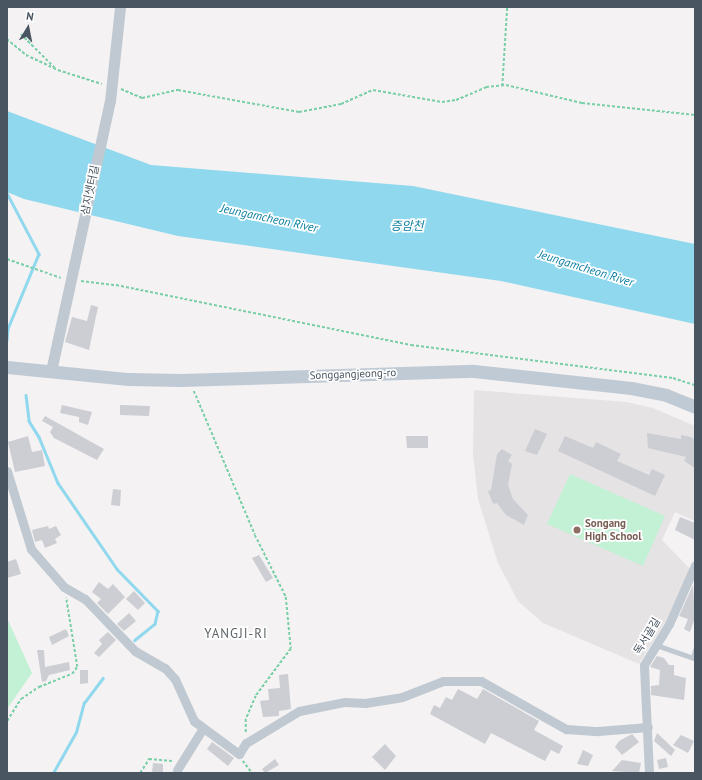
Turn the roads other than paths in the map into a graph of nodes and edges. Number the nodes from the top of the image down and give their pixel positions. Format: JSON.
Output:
{"nodes":[{"id":1,"x":120,"y":7,"type":"edge"},
{"id":2,"x":7,"y":367,"type":"edge"},
{"id":3,"x":51,"y":371,"type":"junction"},
{"id":4,"x":695,"y":407,"type":"edge"},
{"id":5,"x":7,"y":472,"type":"edge"},
{"id":6,"x":695,"y":565,"type":"edge"},
{"id":7,"x":656,"y":645,"type":"junction"},
{"id":8,"x":695,"y":650,"type":"edge"},
{"id":9,"x":648,"y":727,"type":"junction"},
{"id":10,"x":203,"y":728,"type":"junction"},
{"id":11,"x":177,"y":770,"type":"dead end"},
{"id":12,"x":650,"y":773,"type":"edge"}],
"edges":[{"from":1,"to":3,"type":"street","name":"삼지샛터길"},
{"from":2,"to":3,"type":"main road","name":"Songgangjeong-ro"},
{"from":3,"to":4,"type":"main road","name":"Songgangjeong-ro"},
{"from":5,"to":10,"type":"street"},
{"from":6,"to":7,"type":"street","name":"독서골길"},
{"from":7,"to":8,"type":"lane"},
{"from":7,"to":9,"type":"street","name":"독서골길"},
{"from":9,"to":10,"type":"street"},
{"from":9,"to":12,"type":"street","name":"독서골길"},
{"from":10,"to":11,"type":"street"}]}
